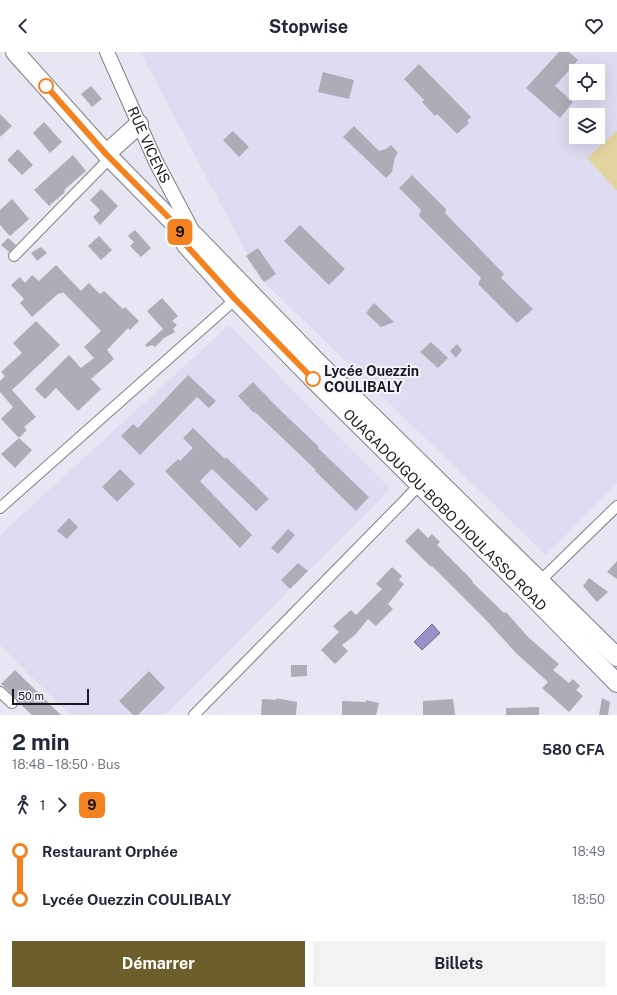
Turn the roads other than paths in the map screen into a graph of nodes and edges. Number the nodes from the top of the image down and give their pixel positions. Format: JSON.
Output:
{"nodes":[{"id":1,"x":15,"y":52,"type":"edge"},
{"id":2,"x":107,"y":52,"type":"edge"},
{"id":3,"x":139,"y":124,"type":"junction"},
{"id":4,"x":108,"y":156,"type":"junction"},
{"id":5,"x":175,"y":224,"type":"junction"},
{"id":6,"x":195,"y":236,"type":"junction"},
{"id":7,"x":14,"y":256,"type":"dead end"},
{"id":8,"x":241,"y":294,"type":"junction"},
{"id":9,"x":425,"y":478,"type":"junction"},
{"id":10,"x":617,"y":506,"type":"edge"},
{"id":11,"x":0,"y":508,"type":"edge"},
{"id":12,"x":534,"y":587,"type":"junction"},
{"id":13,"x":617,"y":656,"type":"edge"},
{"id":14,"x":617,"y":683,"type":"edge"},
{"id":15,"x":0,"y":692,"type":"edge"},
{"id":16,"x":12,"y":703,"type":"dead end"},
{"id":17,"x":194,"y":715,"type":"edge"}],
"edges":[{"from":1,"to":4,"type":"highway"},
{"from":2,"to":3,"type":"street","name":"RUE VICENS"},
{"from":3,"to":4,"type":"highway"},
{"from":3,"to":6,"type":"street","name":"RUE VICENS"},
{"from":4,"to":5,"type":"highway"},
{"from":4,"to":7,"type":"street"},
{"from":5,"to":6,"type":"highway","name":"OUAGADOUGOU-BOBO DIOULASSO ROAD"},
{"from":5,"to":8,"type":"highway","name":"OUAGADOUGOU-BOBO DIOULASSO ROAD"},
{"from":6,"to":8,"type":"highway","name":"OUAGADOUGOU-BOBO DIOULASSO ROAD"},
{"from":8,"to":9,"type":"highway","name":"OUAGADOUGOU-BOBO DIOULASSO ROAD"},
{"from":8,"to":11,"type":"street"},
{"from":9,"to":12,"type":"highway","name":"OUAGADOUGOU-BOBO DIOULASSO ROAD"},
{"from":9,"to":17,"type":"street"},
{"from":10,"to":12,"type":"street"},
{"from":12,"to":13,"type":"highway","name":"OUAGADOUGOU-BOBO DIOULASSO ROAD"},
{"from":12,"to":14,"type":"highway","name":"OUAGADOUGOU-BOBO DIOULASSO ROAD"},
{"from":15,"to":16,"type":"street"}]}
